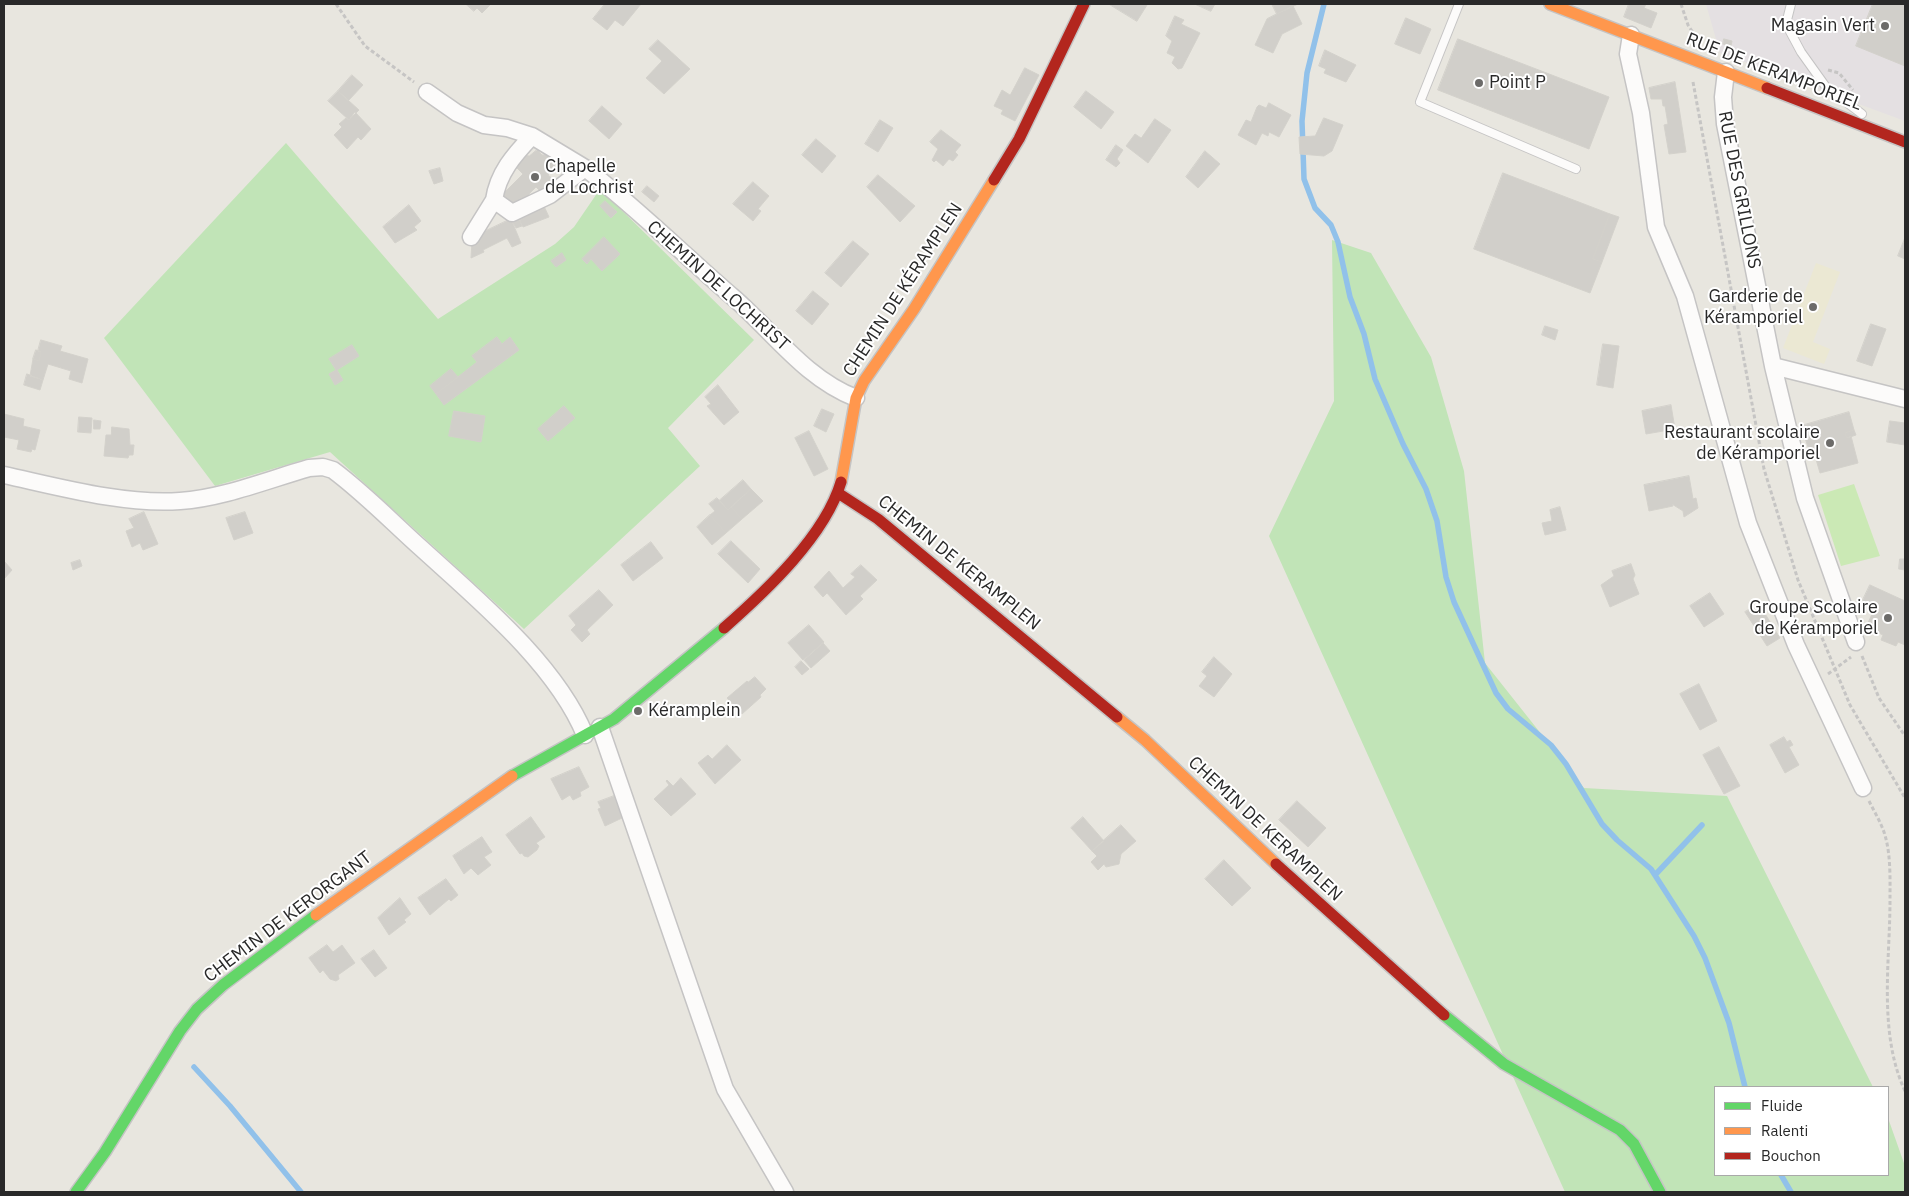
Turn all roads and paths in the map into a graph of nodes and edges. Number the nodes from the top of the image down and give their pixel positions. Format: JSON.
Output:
{"nodes":[{"id":1,"x":336,"y":4,"type":"edge"},
{"id":2,"x":1084,"y":4,"type":"edge"},
{"id":3,"x":1459,"y":4,"type":"edge"},
{"id":4,"x":1550,"y":4,"type":"edge"},
{"id":5,"x":1790,"y":4,"type":"edge"},
{"id":6,"x":1631,"y":35,"type":"junction"},
{"id":7,"x":1726,"y":72,"type":"junction"},
{"id":8,"x":427,"y":92,"type":"joint"},
{"id":9,"x":532,"y":136,"type":"junction"},
{"id":10,"x":1905,"y":137,"type":"edge"},
{"id":11,"x":1905,"y":142,"type":"edge"},
{"id":12,"x":585,"y":168,"type":"junction"},
{"id":13,"x":1576,"y":169,"type":"dead end"},
{"id":14,"x":494,"y":200,"type":"junction"},
{"id":15,"x":471,"y":236,"type":"dead end"},
{"id":16,"x":1773,"y":366,"type":"junction"},
{"id":17,"x":856,"y":398,"type":"junction"},
{"id":18,"x":1905,"y":400,"type":"edge"},
{"id":19,"x":4,"y":475,"type":"edge"},
{"id":20,"x":838,"y":493,"type":"junction"},
{"id":21,"x":1858,"y":647,"type":"junction"},
{"id":22,"x":1815,"y":684,"type":"junction"},
{"id":23,"x":600,"y":727,"type":"junction"},
{"id":24,"x":585,"y":735,"type":"junction"},
{"id":25,"x":1905,"y":736,"type":"edge"},
{"id":26,"x":1863,"y":788,"type":"joint"},
{"id":27,"x":1905,"y":1091,"type":"edge"},
{"id":28,"x":76,"y":1192,"type":"edge"},
{"id":29,"x":785,"y":1192,"type":"edge"},
{"id":30,"x":1660,"y":1192,"type":"edge"}],
"edges":[{"from":1,"to":8,"type":"path"},
{"from":2,"to":17,"type":"street","name":"CHEMIN DE KÉRAMPLEN"},
{"from":3,"to":13,"type":"lane"},
{"from":4,"to":6,"type":"street","name":"RUE DE KERAMPORIEL"},
{"from":5,"to":10,"type":"lane"},
{"from":6,"to":7,"type":"street","name":"RUE DE KERAMPORIEL"},
{"from":6,"to":22,"type":"street"},
{"from":7,"to":11,"type":"street","name":"RUE DE KERAMPORIEL"},
{"from":7,"to":16,"type":"street","name":"RUE DES GRILLONS"},
{"from":8,"to":9,"type":"street","name":"CHEMIN DE LOCHRIST"},
{"from":9,"to":12,"type":"street","name":"CHEMIN DE LOCHRIST"},
{"from":9,"to":14,"type":"street"},
{"from":12,"to":14,"type":"street"},
{"from":12,"to":17,"type":"street","name":"CHEMIN DE LOCHRIST"},
{"from":14,"to":15,"type":"street"},
{"from":16,"to":18,"type":"street"},
{"from":16,"to":21,"type":"street","name":"RUE DES GRILLONS"},
{"from":17,"to":20,"type":"street","name":"CHEMIN DE KÉRAMPLEN"},
{"from":19,"to":24,"type":"street"},
{"from":20,"to":23,"type":"street","name":"CHEMIN DE KÉRAMPLEN"},
{"from":20,"to":30,"type":"street","name":"CHEMIN DE KERAMPLEN"},
{"from":21,"to":22,"type":"path"},
{"from":21,"to":25,"type":"path"},
{"from":22,"to":26,"type":"street"},
{"from":23,"to":24,"type":"street"},
{"from":23,"to":29,"type":"street"},
{"from":24,"to":28,"type":"street","name":"CHEMIN DE KERORGANT"},
{"from":26,"to":27,"type":"path"}]}
